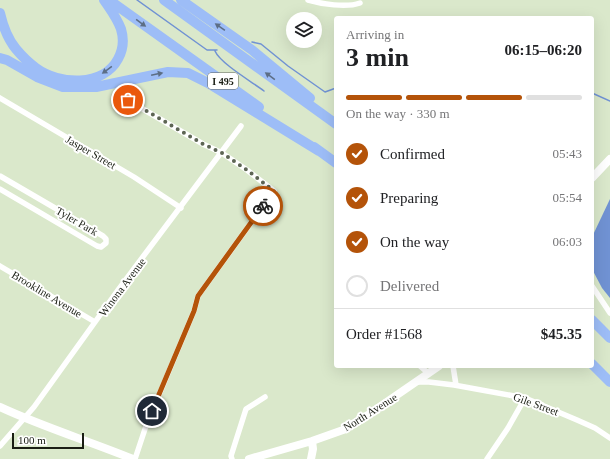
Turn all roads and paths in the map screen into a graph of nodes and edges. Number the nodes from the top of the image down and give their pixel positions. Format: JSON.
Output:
{"nodes":[{"id":1,"x":104,"y":0,"type":"edge"},
{"id":2,"x":109,"y":0,"type":"edge"},
{"id":3,"x":164,"y":0,"type":"edge"},
{"id":4,"x":181,"y":0,"type":"edge"},
{"id":5,"x":308,"y":0,"type":"edge"},
{"id":6,"x":360,"y":2,"type":"dead end"},
{"id":7,"x":0,"y":13,"type":"edge"},
{"id":8,"x":0,"y":58,"type":"edge"},
{"id":9,"x":117,"y":94,"type":"dead end"},
{"id":10,"x":0,"y":98,"type":"edge"},
{"id":11,"x":334,"y":118,"type":"edge"},
{"id":12,"x":334,"y":123,"type":"edge"},
{"id":13,"x":241,"y":126,"type":"dead end"},
{"id":14,"x":319,"y":151,"type":"junction"},
{"id":15,"x":222,"y":153,"type":"junction"},
{"id":16,"x":610,"y":159,"type":"edge"},
{"id":17,"x":334,"y":162,"type":"edge"},
{"id":18,"x":0,"y":176,"type":"edge"},
{"id":19,"x":594,"y":176,"type":"edge"},
{"id":20,"x":0,"y":189,"type":"edge"},
{"id":21,"x":181,"y":208,"type":"junction"},
{"id":22,"x":0,"y":266,"type":"edge"},
{"id":23,"x":594,"y":289,"type":"edge"},
{"id":24,"x":610,"y":313,"type":"edge"},
{"id":25,"x":95,"y":322,"type":"junction"},
{"id":26,"x":594,"y":322,"type":"edge"},
{"id":27,"x":610,"y":338,"type":"edge"},
{"id":28,"x":594,"y":366,"type":"edge"},
{"id":29,"x":422,"y":368,"type":"edge"},
{"id":30,"x":436,"y":368,"type":"edge"},
{"id":31,"x":453,"y":368,"type":"edge"},
{"id":32,"x":428,"y":373,"type":"junction"},
{"id":33,"x":416,"y":382,"type":"junction"},
{"id":34,"x":610,"y":382,"type":"edge"},
{"id":35,"x":456,"y":385,"type":"junction"},
{"id":36,"x":265,"y":397,"type":"dead end"},
{"id":37,"x":525,"y":398,"type":"junction"},
{"id":38,"x":0,"y":407,"type":"edge"},
{"id":39,"x":25,"y":418,"type":"junction"},
{"id":40,"x":610,"y":438,"type":"edge"},
{"id":41,"x":312,"y":441,"type":"junction"},
{"id":42,"x":0,"y":446,"type":"edge"},
{"id":43,"x":116,"y":456,"type":"edge"},
{"id":44,"x":134,"y":459,"type":"edge"},
{"id":45,"x":232,"y":459,"type":"edge"},
{"id":46,"x":249,"y":459,"type":"edge"},
{"id":47,"x":311,"y":459,"type":"edge"},
{"id":48,"x":487,"y":459,"type":"edge"}],
"edges":[{"from":1,"to":7,"type":"highway","one_way":true},
{"from":2,"to":14,"type":"highway","number":"I 495","one_way":true},
{"from":12,"to":3,"type":"highway","number":"I 495","one_way":true},
{"from":11,"to":4,"type":"highway","one_way":true},
{"from":5,"to":6,"type":"street"},
{"from":8,"to":14,"type":"highway","one_way":true},
{"from":9,"to":15,"type":"street"},
{"from":10,"to":21,"type":"street","name":"Jasper Street"},
{"from":13,"to":15,"type":"street","name":"Winona Avenue"},
{"from":14,"to":17,"type":"highway","number":"I 495"},
{"from":15,"to":21,"type":"street","name":"Winona Avenue"},
{"from":15,"to":44,"type":"street"},
{"from":16,"to":19,"type":"main road"},
{"from":18,"to":20,"type":"street","name":"Tyler Park"},
{"from":21,"to":25,"type":"street","name":"Winona Avenue"},
{"from":22,"to":25,"type":"street","name":"Brookline Avenue"},
{"from":23,"to":24,"type":"street"},
{"from":25,"to":39,"type":"street","name":"Winona Avenue"},
{"from":26,"to":27,"type":"highway"},
{"from":28,"to":34,"type":"highway"},
{"from":29,"to":32,"type":"street"},
{"from":30,"to":32,"type":"main road","name":"North Avenue"},
{"from":31,"to":35,"type":"street"},
{"from":32,"to":33,"type":"main road","name":"North Avenue"},
{"from":33,"to":35,"type":"street","name":"Gile Street"},
{"from":33,"to":41,"type":"main road","name":"North Avenue"},
{"from":35,"to":37,"type":"street","name":"Gile Street"},
{"from":36,"to":45,"type":"street"},
{"from":37,"to":40,"type":"street","name":"Gile Street"},
{"from":37,"to":48,"type":"street"},
{"from":38,"to":39,"type":"main road"},
{"from":39,"to":42,"type":"street","name":"Winona Avenue"},
{"from":39,"to":43,"type":"main road"},
{"from":41,"to":46,"type":"main road","name":"North Avenue"},
{"from":41,"to":47,"type":"main road"},
{"from":43,"to":44,"type":"main road"}]}
